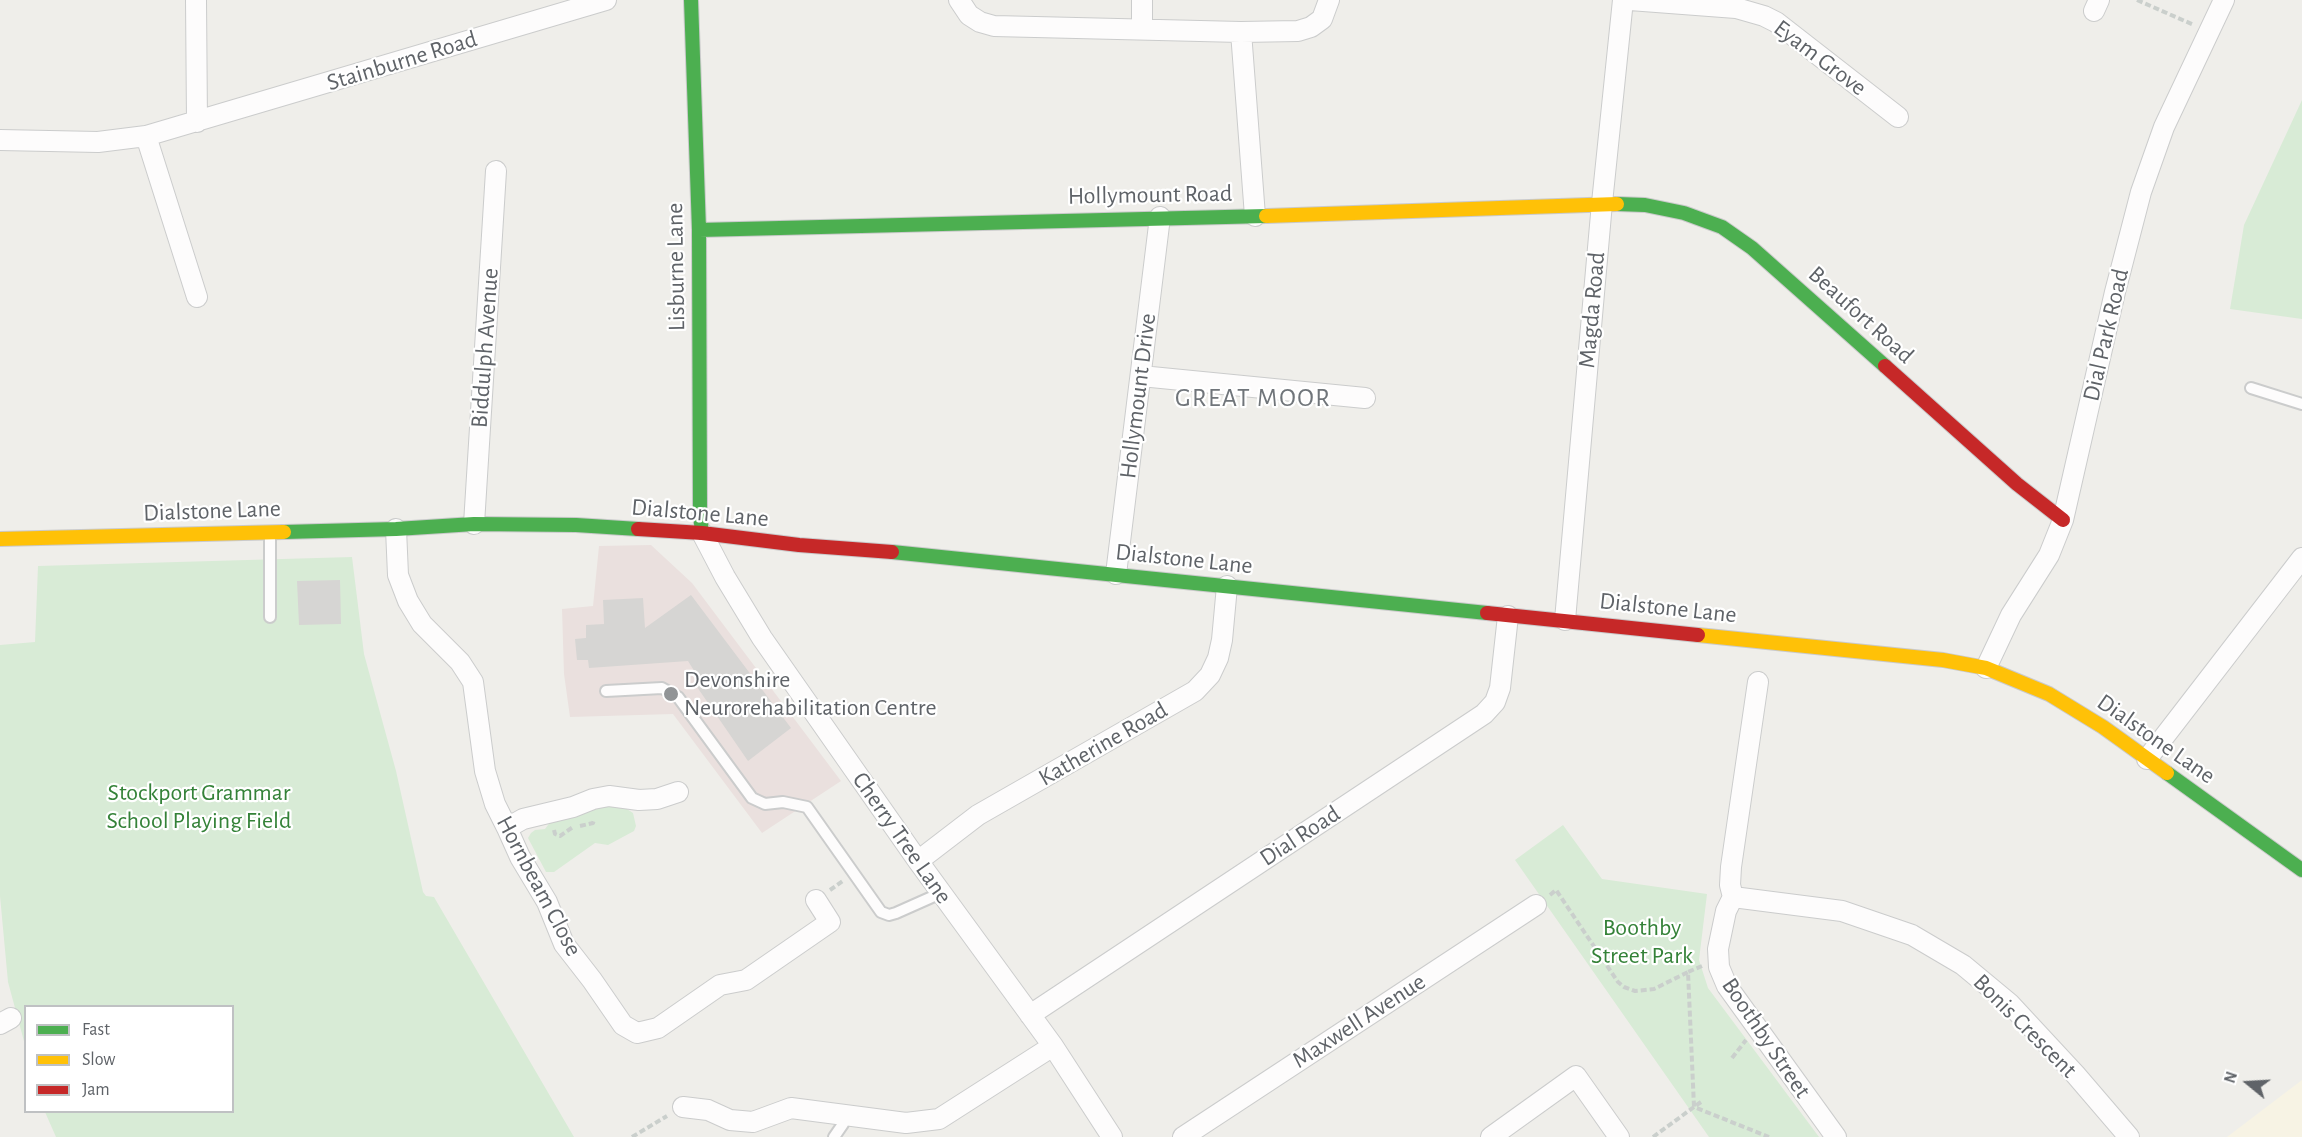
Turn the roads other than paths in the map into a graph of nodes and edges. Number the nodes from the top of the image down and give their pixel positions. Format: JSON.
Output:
{"nodes":[{"id":1,"x":196,"y":0,"type":"edge"},
{"id":2,"x":606,"y":0,"type":"edge"},
{"id":3,"x":691,"y":0,"type":"edge"},
{"id":4,"x":959,"y":0,"type":"edge"},
{"id":5,"x":1142,"y":0,"type":"edge"},
{"id":6,"x":1329,"y":0,"type":"edge"},
{"id":7,"x":1623,"y":0,"type":"edge"},
{"id":8,"x":1630,"y":0,"type":"edge"},
{"id":9,"x":2224,"y":0,"type":"edge"},
{"id":10,"x":1142,"y":29,"type":"junction"},
{"id":11,"x":1241,"y":32,"type":"junction"},
{"id":12,"x":1898,"y":117,"type":"dead end"},
{"id":13,"x":198,"y":122,"type":"junction"},
{"id":14,"x":146,"y":136,"type":"junction"},
{"id":15,"x":0,"y":140,"type":"edge"},
{"id":16,"x":496,"y":171,"type":"dead end"},
{"id":17,"x":1602,"y":203,"type":"junction"},
{"id":18,"x":1255,"y":216,"type":"junction"},
{"id":19,"x":1160,"y":217,"type":"junction"},
{"id":20,"x":699,"y":230,"type":"junction"},
{"id":21,"x":197,"y":297,"type":"dead end"},
{"id":22,"x":1141,"y":376,"type":"junction"},
{"id":23,"x":2251,"y":388,"type":"dead end"},
{"id":24,"x":1365,"y":398,"type":"dead end"},
{"id":25,"x":2302,"y":404,"type":"edge"},
{"id":26,"x":2063,"y":520,"type":"junction"},
{"id":27,"x":474,"y":524,"type":"junction"},
{"id":28,"x":396,"y":529,"type":"junction"},
{"id":29,"x":270,"y":531,"type":"junction"},
{"id":30,"x":702,"y":533,"type":"junction"},
{"id":31,"x":0,"y":539,"type":"edge"},
{"id":32,"x":2302,"y":558,"type":"edge"},
{"id":33,"x":1116,"y":574,"type":"junction"},
{"id":34,"x":1227,"y":586,"type":"junction"},
{"id":35,"x":1508,"y":616,"type":"junction"},
{"id":36,"x":270,"y":617,"type":"dead end"},
{"id":37,"x":1565,"y":621,"type":"junction"},
{"id":38,"x":1986,"y":668,"type":"junction"},
{"id":39,"x":1758,"y":682,"type":"dead end"},
{"id":40,"x":606,"y":691,"type":"dead end"},
{"id":41,"x":2147,"y":759,"type":"junction"},
{"id":42,"x":678,"y":792,"type":"dead end"},
{"id":43,"x":507,"y":828,"type":"junction"},
{"id":44,"x":918,"y":861,"type":"junction"},
{"id":45,"x":2301,"y":867,"type":"edge"},
{"id":46,"x":941,"y":893,"type":"junction"},
{"id":47,"x":1733,"y":897,"type":"junction"},
{"id":48,"x":816,"y":900,"type":"road end"},
{"id":49,"x":1536,"y":905,"type":"road end"},
{"id":50,"x":1030,"y":1015,"type":"junction"},
{"id":51,"x":1053,"y":1046,"type":"junction"},
{"id":52,"x":683,"y":1107,"type":"road end"},
{"id":53,"x":844,"y":1115,"type":"junction"},
{"id":54,"x":834,"y":1137,"type":"edge"},
{"id":55,"x":1112,"y":1137,"type":"edge"},
{"id":56,"x":1183,"y":1137,"type":"edge"},
{"id":57,"x":1491,"y":1137,"type":"edge"},
{"id":58,"x":1618,"y":1137,"type":"edge"},
{"id":59,"x":1836,"y":1137,"type":"edge"},
{"id":60,"x":2129,"y":1137,"type":"edge"}],
"edges":[{"from":1,"to":13,"type":"street"},
{"from":2,"to":13,"type":"street","name":"Stainburne Road"},
{"from":3,"to":20,"type":"street","name":"Lisburne Lane"},
{"from":4,"to":10,"type":"street"},
{"from":5,"to":10,"type":"street"},
{"from":6,"to":11,"type":"street"},
{"from":7,"to":17,"type":"street","name":"Magda Road"},
{"from":8,"to":12,"type":"street","name":"Eyam Grove"},
{"from":9,"to":26,"type":"street","name":"Dial Park Road"},
{"from":10,"to":11,"type":"street"},
{"from":11,"to":18,"type":"street"},
{"from":13,"to":14,"type":"street","name":"Stainburne Road"},
{"from":14,"to":15,"type":"street","name":"Stainburne Road"},
{"from":14,"to":21,"type":"street"},
{"from":16,"to":27,"type":"street","name":"Biddulph Avenue"},
{"from":17,"to":18,"type":"street","name":"Hollymount Road"},
{"from":17,"to":26,"type":"street","name":"Beaufort Road"},
{"from":17,"to":37,"type":"street","name":"Magda Road"},
{"from":18,"to":19,"type":"street","name":"Hollymount Road"},
{"from":19,"to":20,"type":"street","name":"Hollymount Road"},
{"from":19,"to":22,"type":"street","name":"Hollymount Drive"},
{"from":20,"to":30,"type":"street","name":"Lisburne Lane"},
{"from":22,"to":24,"type":"street"},
{"from":22,"to":33,"type":"street","name":"Hollymount Drive"},
{"from":23,"to":25,"type":"lane"},
{"from":26,"to":38,"type":"street","name":"Dial Park Road"},
{"from":27,"to":28,"type":"street","name":"Dialstone Lane"},
{"from":27,"to":30,"type":"street","name":"Dialstone Lane"},
{"from":28,"to":29,"type":"street","name":"Dialstone Lane"},
{"from":28,"to":43,"type":"street","name":"Hornbeam Close"},
{"from":29,"to":31,"type":"street","name":"Dialstone Lane"},
{"from":29,"to":36,"type":"lane"},
{"from":30,"to":33,"type":"street","name":"Dialstone Lane"},
{"from":30,"to":44,"type":"street","name":"Cherry Tree Lane"},
{"from":32,"to":41,"type":"street"},
{"from":33,"to":34,"type":"street","name":"Dialstone Lane"},
{"from":34,"to":35,"type":"street","name":"Dialstone Lane"},
{"from":34,"to":44,"type":"street","name":"Katherine Road"},
{"from":35,"to":37,"type":"street","name":"Dialstone Lane"},
{"from":35,"to":50,"type":"street","name":"Dial Road"},
{"from":37,"to":38,"type":"street","name":"Dialstone Lane"},
{"from":38,"to":41,"type":"street","name":"Dialstone Lane"},
{"from":39,"to":47,"type":"street"},
{"from":40,"to":46,"type":"lane"},
{"from":41,"to":45,"type":"street","name":"Dialstone Lane"},
{"from":42,"to":43,"type":"street"},
{"from":43,"to":48,"type":"street","name":"Hornbeam Close"},
{"from":44,"to":46,"type":"street","name":"Cherry Tree Lane"},
{"from":46,"to":50,"type":"street","name":"Cherry Tree Lane"},
{"from":47,"to":59,"type":"street","name":"Boothby Street"},
{"from":47,"to":60,"type":"street","name":"Bonis Crescent"},
{"from":49,"to":56,"type":"street","name":"Maxwell Avenue"},
{"from":50,"to":51,"type":"street","name":"Cherry Tree Lane"},
{"from":51,"to":53,"type":"street"},
{"from":51,"to":55,"type":"street","name":"Cherry Tree Lane"},
{"from":52,"to":53,"type":"street"},
{"from":53,"to":54,"type":"lane"},
{"from":57,"to":58,"type":"street"}]}
